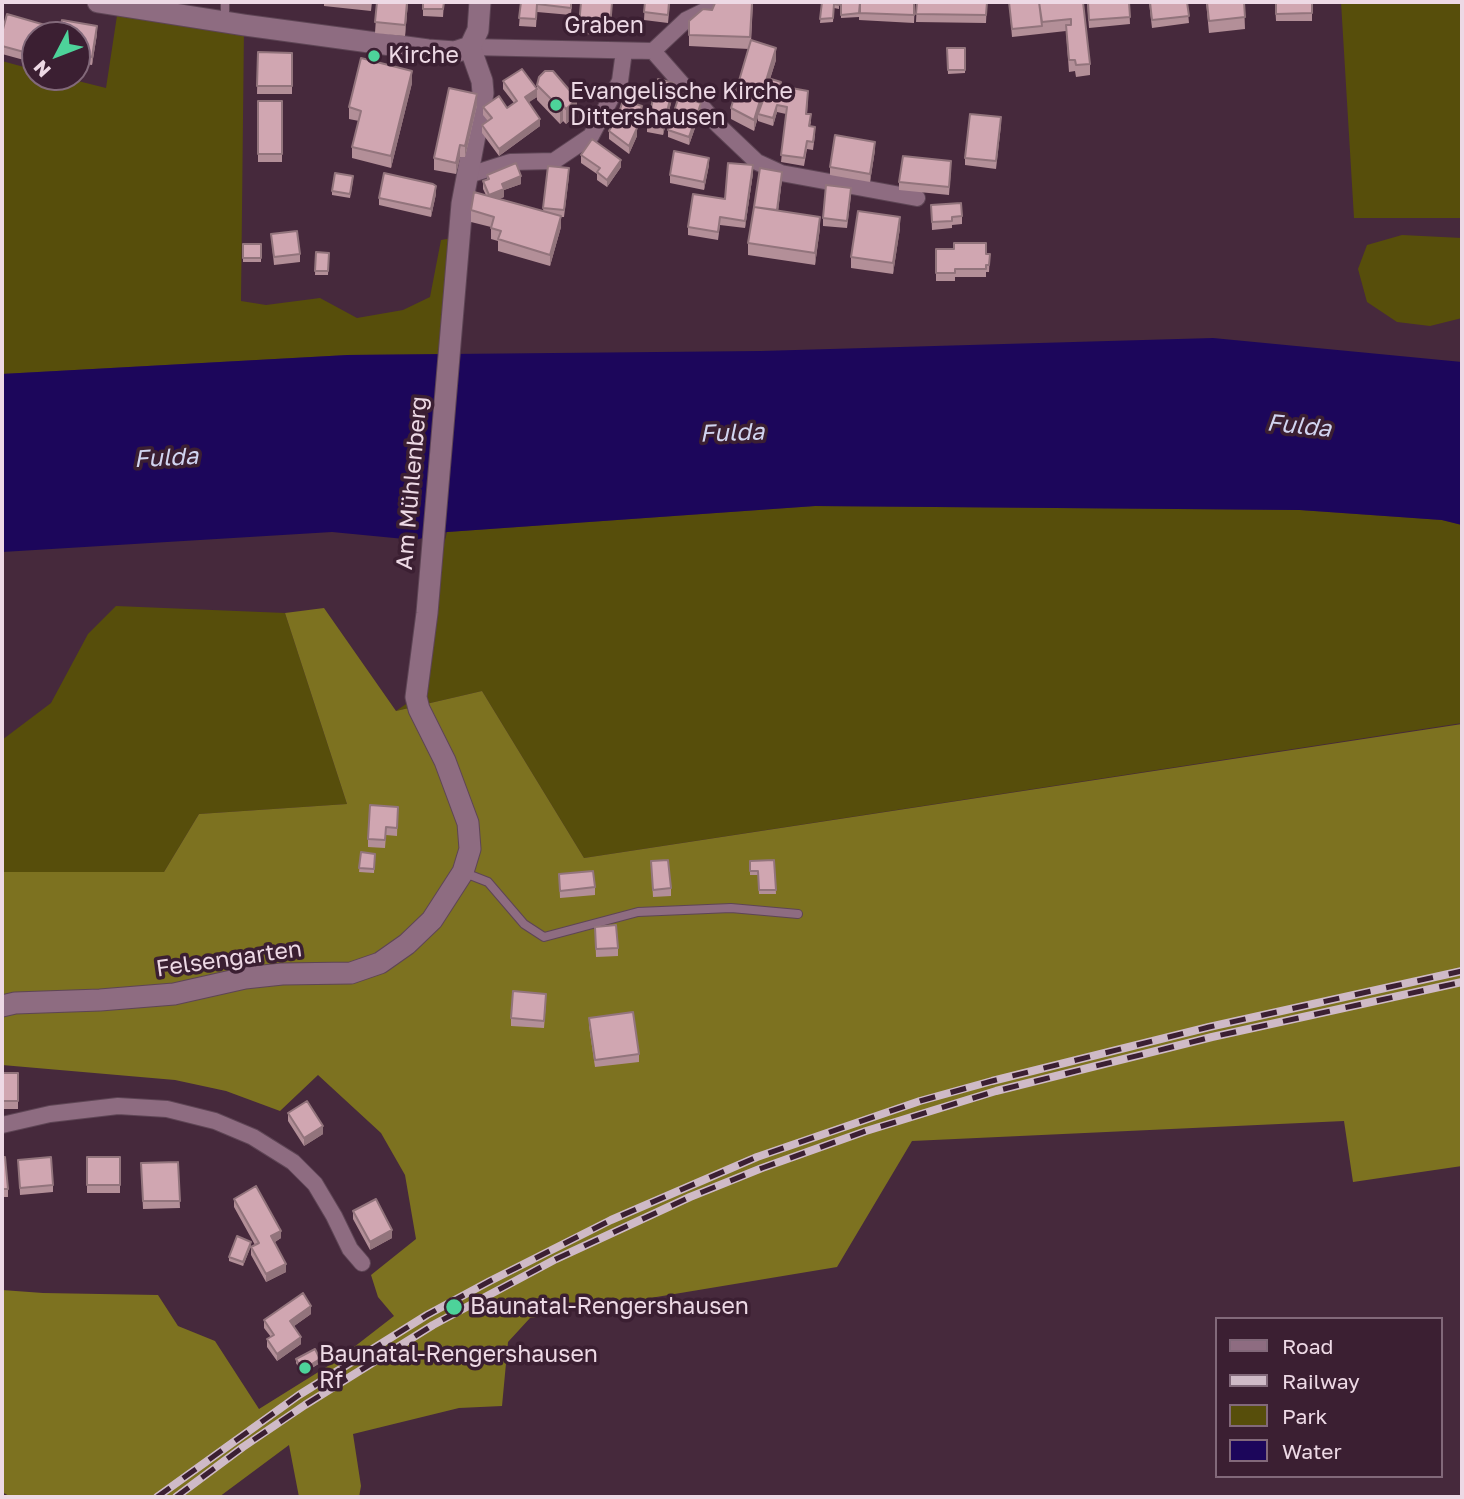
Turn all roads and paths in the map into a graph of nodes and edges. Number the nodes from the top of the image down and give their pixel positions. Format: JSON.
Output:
{"nodes":[{"id":1,"x":98,"y":2,"type":"edge"},
{"id":2,"x":480,"y":2,"type":"edge"},
{"id":3,"x":723,"y":2,"type":"edge"},
{"id":4,"x":225,"y":12,"type":"edge"},
{"id":5,"x":470,"y":47,"type":"junction"},
{"id":6,"x":624,"y":51,"type":"junction"},
{"id":7,"x":653,"y":51,"type":"junction"},
{"id":8,"x":466,"y":176,"type":"junction"},
{"id":9,"x":917,"y":198,"type":"dead end"},
{"id":10,"x":463,"y":872,"type":"junction"},
{"id":11,"x":440,"y":908,"type":"joint"},
{"id":12,"x":798,"y":914,"type":"dead end"},
{"id":13,"x":2,"y":1006,"type":"edge"},
{"id":14,"x":2,"y":1125,"type":"edge"},
{"id":15,"x":362,"y":1263,"type":"dead end"}],
"edges":[{"from":1,"to":4,"type":"street"},
{"from":2,"to":5,"type":"street"},
{"from":3,"to":7,"type":"street","name":"Graben"},
{"from":4,"to":5,"type":"street"},
{"from":5,"to":6,"type":"street","name":"Graben"},
{"from":5,"to":8,"type":"street","name":"Am Mühlenberg"},
{"from":6,"to":7,"type":"street","name":"Graben"},
{"from":6,"to":8,"type":"street"},
{"from":7,"to":9,"type":"street"},
{"from":8,"to":10,"type":"street","name":"Am Mühlenberg"},
{"from":10,"to":11,"type":"street","name":"Am Mühlenberg"},
{"from":10,"to":12,"type":"lane"},
{"from":11,"to":13,"type":"street","name":"Felsengarten"},
{"from":14,"to":15,"type":"street"}]}
